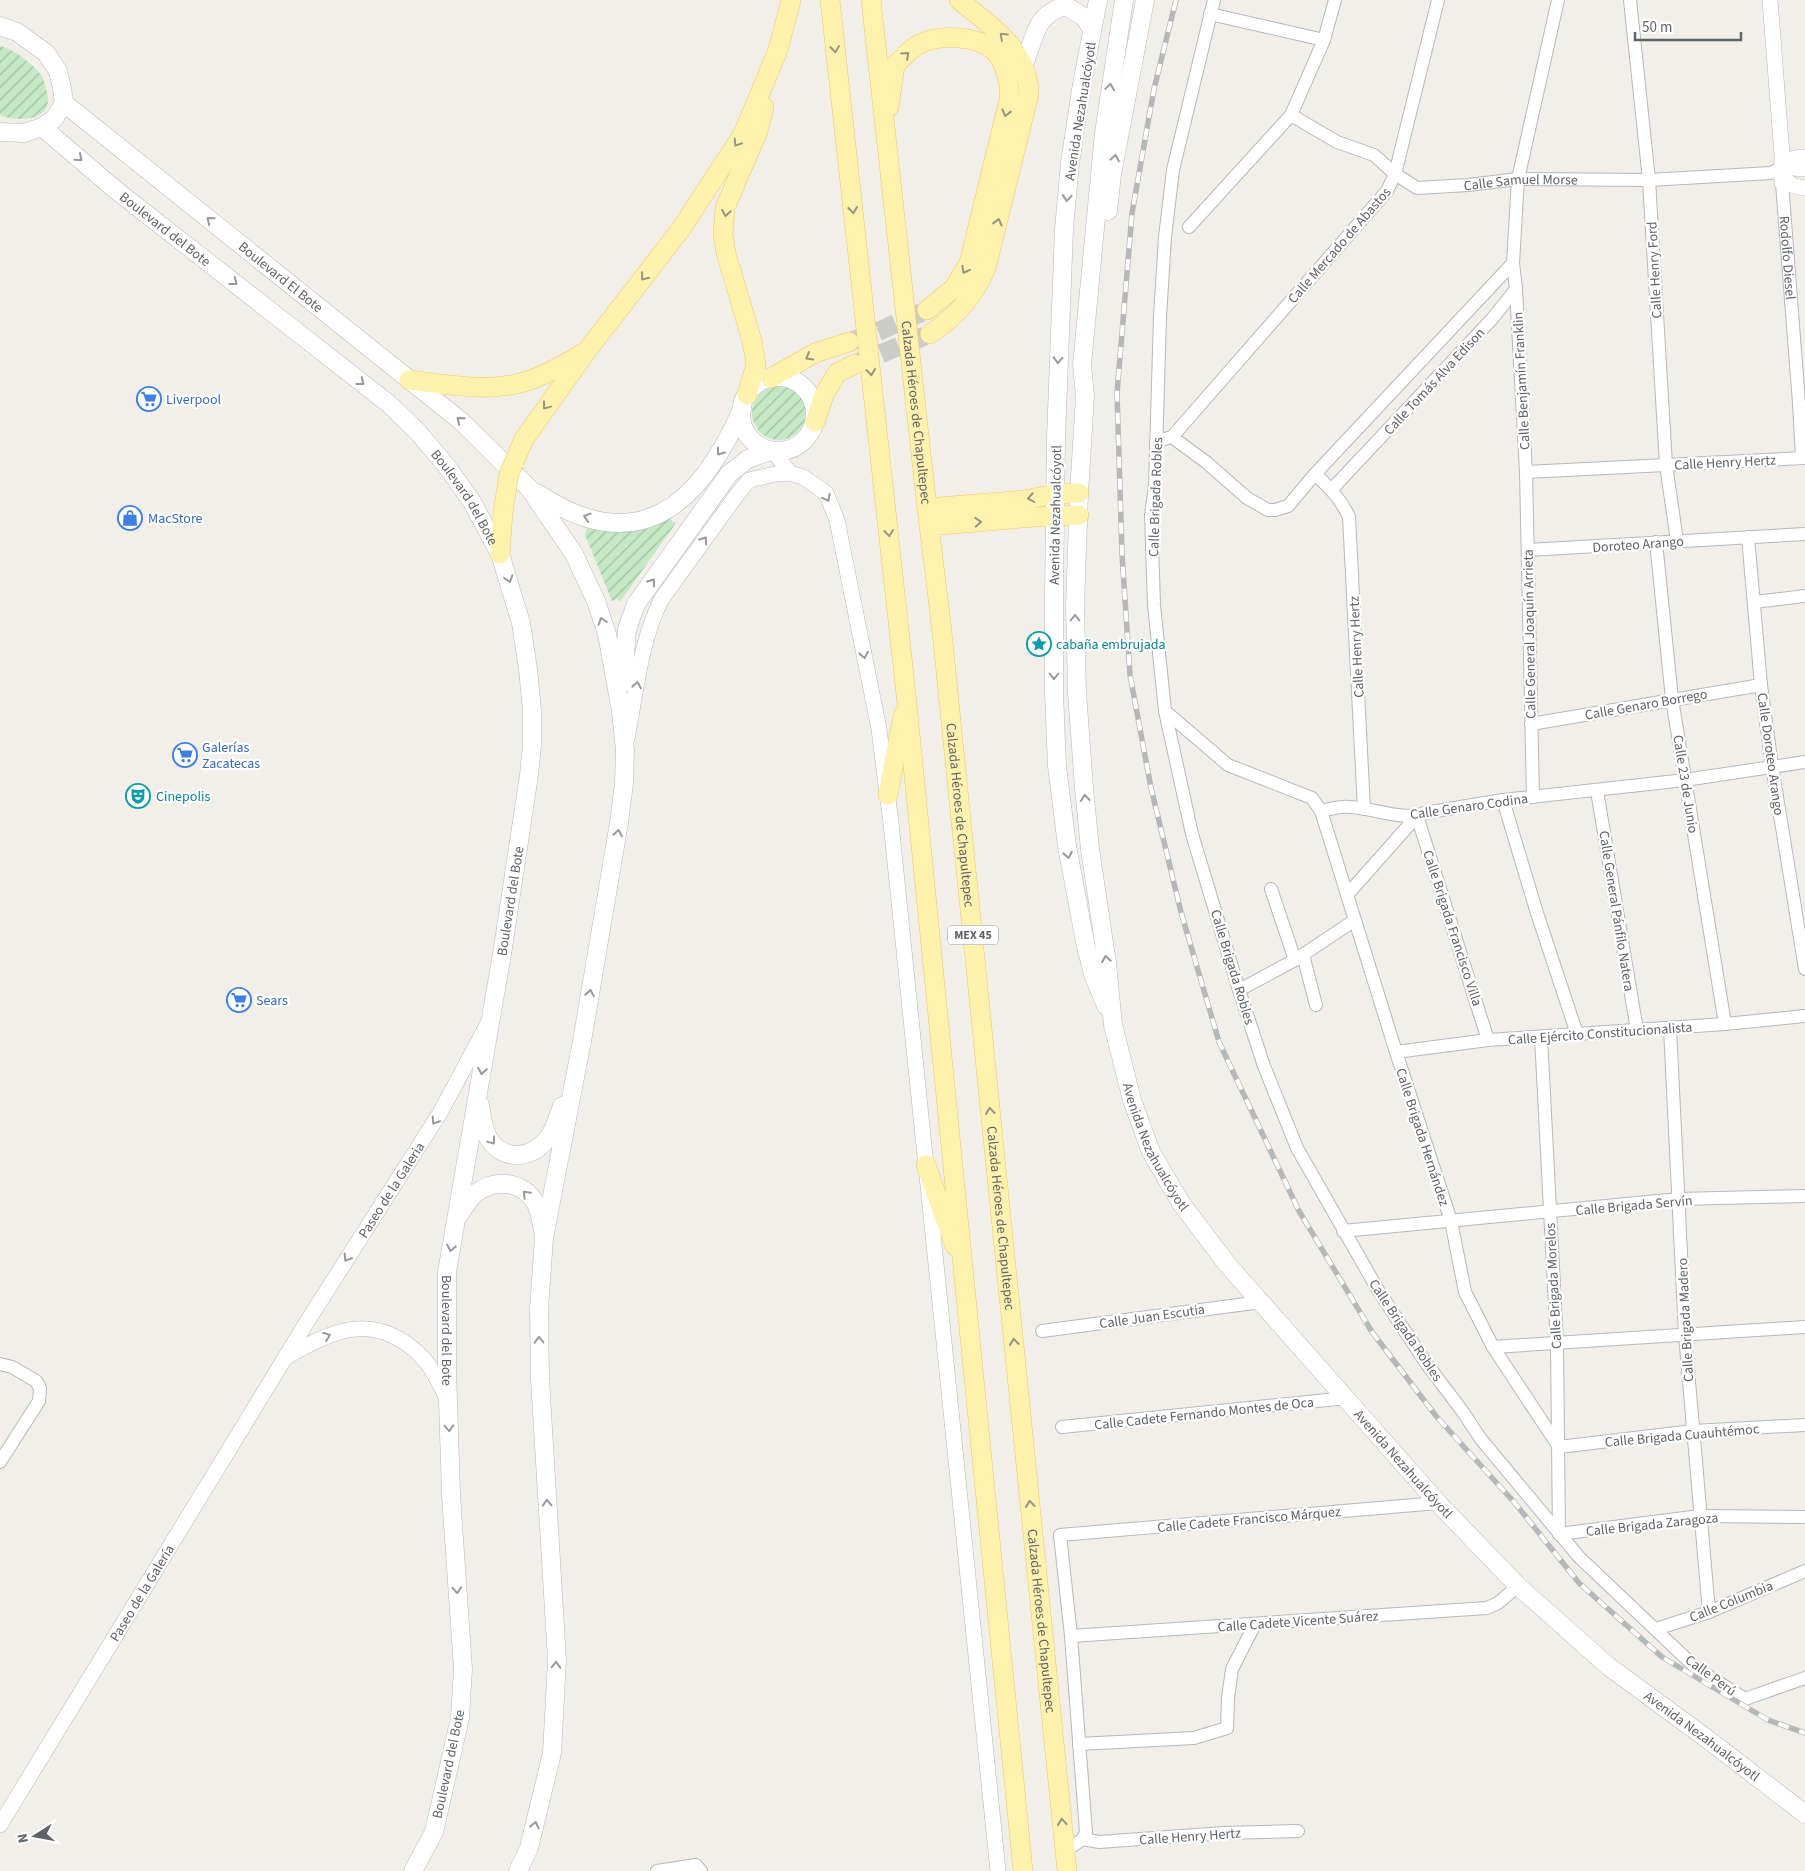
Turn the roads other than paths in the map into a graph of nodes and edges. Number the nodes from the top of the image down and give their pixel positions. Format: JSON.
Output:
{"nodes":[{"id":1,"x":791,"y":0,"type":"edge"},
{"id":2,"x":830,"y":0,"type":"edge"},
{"id":3,"x":871,"y":0,"type":"edge"},
{"id":4,"x":959,"y":0,"type":"edge"},
{"id":5,"x":1098,"y":0,"type":"edge"},
{"id":6,"x":1124,"y":0,"type":"edge"},
{"id":7,"x":1145,"y":0,"type":"edge"},
{"id":8,"x":1214,"y":0,"type":"edge"},
{"id":9,"x":1335,"y":0,"type":"edge"},
{"id":10,"x":1438,"y":0,"type":"edge"},
{"id":11,"x":1558,"y":0,"type":"edge"},
{"id":12,"x":1630,"y":0,"type":"edge"},
{"id":13,"x":1770,"y":0,"type":"edge"},
{"id":14,"x":1210,"y":14,"type":"junction"},
{"id":15,"x":0,"y":26,"type":"edge"},
{"id":16,"x":1092,"y":29,"type":"junction"},
{"id":17,"x":1324,"y":40,"type":"junction"},
{"id":18,"x":778,"y":50,"type":"junction"},
{"id":19,"x":1023,"y":66,"type":"junction"},
{"id":20,"x":64,"y":103,"type":"junction"},
{"id":21,"x":1291,"y":115,"type":"junction"},
{"id":22,"x":42,"y":127,"type":"junction"},
{"id":23,"x":0,"y":132,"type":"edge"},
{"id":24,"x":886,"y":133,"type":"junction"},
{"id":25,"x":1803,"y":173,"type":"edge"},
{"id":26,"x":1395,"y":174,"type":"junction"},
{"id":27,"x":1779,"y":175,"type":"junction"},
{"id":28,"x":1518,"y":180,"type":"junction"},
{"id":29,"x":1649,"y":180,"type":"junction"},
{"id":30,"x":1189,"y":227,"type":"dead end"},
{"id":31,"x":1513,"y":263,"type":"junction"},
{"id":32,"x":1516,"y":290,"type":"junction"},
{"id":33,"x":927,"y":310,"type":"tunnel mouth"},
{"id":34,"x":930,"y":334,"type":"tunnel mouth"},
{"id":35,"x":849,"y":342,"type":"tunnel mouth"},
{"id":36,"x":586,"y":352,"type":"junction"},
{"id":37,"x":855,"y":364,"type":"tunnel mouth"},
{"id":38,"x":771,"y":378,"type":"junction"},
{"id":39,"x":409,"y":380,"type":"junction"},
{"id":40,"x":1085,"y":396,"type":"junction"},
{"id":41,"x":744,"y":402,"type":"junction"},
{"id":42,"x":815,"y":422,"type":"junction"},
{"id":43,"x":1172,"y":437,"type":"junction"},
{"id":44,"x":1056,"y":438,"type":"junction"},
{"id":45,"x":1082,"y":438,"type":"junction"},
{"id":46,"x":1156,"y":442,"type":"junction"},
{"id":47,"x":772,"y":451,"type":"junction"},
{"id":48,"x":1803,"y":458,"type":"edge"},
{"id":49,"x":1666,"y":465,"type":"junction"},
{"id":50,"x":1526,"y":472,"type":"junction"},
{"id":51,"x":790,"y":473,"type":"junction"},
{"id":52,"x":1315,"y":474,"type":"junction"},
{"id":53,"x":526,"y":485,"type":"junction"},
{"id":54,"x":1332,"y":489,"type":"junction"},
{"id":55,"x":1079,"y":493,"type":"junction"},
{"id":56,"x":1055,"y":494,"type":"junction"},
{"id":57,"x":1079,"y":515,"type":"junction"},
{"id":58,"x":1055,"y":516,"type":"junction"},
{"id":59,"x":928,"y":517,"type":"junction"},
{"id":60,"x":1805,"y":534,"type":"edge"},
{"id":61,"x":1748,"y":537,"type":"junction"},
{"id":62,"x":1677,"y":541,"type":"junction"},
{"id":63,"x":1656,"y":542,"type":"junction"},
{"id":64,"x":1528,"y":550,"type":"junction"},
{"id":65,"x":500,"y":554,"type":"junction"},
{"id":66,"x":1805,"y":596,"type":"edge"},
{"id":67,"x":1754,"y":602,"type":"junction"},
{"id":68,"x":1762,"y":685,"type":"junction"},
{"id":69,"x":906,"y":694,"type":"junction"},
{"id":70,"x":1672,"y":699,"type":"junction"},
{"id":71,"x":621,"y":711,"type":"junction"},
{"id":72,"x":1165,"y":711,"type":"junction"},
{"id":73,"x":1531,"y":724,"type":"junction"},
{"id":74,"x":625,"y":750,"type":"junction"},
{"id":75,"x":1805,"y":762,"type":"edge"},
{"id":76,"x":1772,"y":766,"type":"junction"},
{"id":77,"x":1686,"y":780,"type":"junction"},
{"id":78,"x":1597,"y":791,"type":"junction"},
{"id":79,"x":888,"y":795,"type":"junction"},
{"id":80,"x":1533,"y":797,"type":"junction"},
{"id":81,"x":1503,"y":800,"type":"junction"},
{"id":82,"x":1364,"y":810,"type":"junction"},
{"id":83,"x":1321,"y":811,"type":"junction"},
{"id":84,"x":1417,"y":816,"type":"junction"},
{"id":85,"x":1271,"y":889,"type":"dead end"},
{"id":86,"x":1347,"y":894,"type":"junction"},
{"id":87,"x":1355,"y":920,"type":"junction"},
{"id":88,"x":1299,"y":958,"type":"junction"},
{"id":89,"x":1805,"y":969,"type":"edge"},
{"id":90,"x":1239,"y":990,"type":"junction"},
{"id":91,"x":1316,"y":1005,"type":"dead end"},
{"id":92,"x":1805,"y":1016,"type":"edge"},
{"id":93,"x":491,"y":1017,"type":"junction"},
{"id":94,"x":1725,"y":1024,"type":"junction"},
{"id":95,"x":1113,"y":1025,"type":"junction"},
{"id":96,"x":1670,"y":1028,"type":"junction"},
{"id":97,"x":1637,"y":1030,"type":"junction"},
{"id":98,"x":1577,"y":1034,"type":"junction"},
{"id":99,"x":1541,"y":1037,"type":"junction"},
{"id":100,"x":1488,"y":1040,"type":"junction"},
{"id":101,"x":1396,"y":1052,"type":"junction"},
{"id":102,"x":576,"y":1068,"type":"junction"},
{"id":103,"x":478,"y":1095,"type":"junction"},
{"id":104,"x":926,"y":1165,"type":"junction"},
{"id":105,"x":1805,"y":1196,"type":"edge"},
{"id":106,"x":1679,"y":1200,"type":"junction"},
{"id":107,"x":1549,"y":1213,"type":"junction"},
{"id":108,"x":458,"y":1216,"type":"junction"},
{"id":109,"x":1451,"y":1220,"type":"junction"},
{"id":110,"x":1343,"y":1231,"type":"junction"},
{"id":111,"x":544,"y":1238,"type":"junction"},
{"id":112,"x":965,"y":1276,"type":"junction"},
{"id":113,"x":1261,"y":1302,"type":"junction"},
{"id":114,"x":1805,"y":1327,"type":"edge"},
{"id":115,"x":1042,"y":1331,"type":"dead end"},
{"id":116,"x":1685,"y":1335,"type":"junction"},
{"id":117,"x":1557,"y":1344,"type":"junction"},
{"id":118,"x":1493,"y":1347,"type":"junction"},
{"id":119,"x":284,"y":1359,"type":"junction"},
{"id":120,"x":0,"y":1364,"type":"edge"},
{"id":121,"x":1346,"y":1398,"type":"junction"},
{"id":122,"x":448,"y":1400,"type":"junction"},
{"id":123,"x":1805,"y":1425,"type":"edge"},
{"id":124,"x":1062,"y":1427,"type":"dead end"},
{"id":125,"x":1693,"y":1431,"type":"junction"},
{"id":126,"x":1559,"y":1447,"type":"junction"},
{"id":127,"x":0,"y":1462,"type":"edge"},
{"id":128,"x":1438,"y":1503,"type":"junction"},
{"id":129,"x":1700,"y":1516,"type":"junction"},
{"id":130,"x":1805,"y":1517,"type":"edge"},
{"id":131,"x":1560,"y":1534,"type":"junction"},
{"id":132,"x":1805,"y":1571,"type":"edge"},
{"id":133,"x":1518,"y":1586,"type":"junction"},
{"id":134,"x":1709,"y":1612,"type":"junction"},
{"id":135,"x":1255,"y":1624,"type":"junction"},
{"id":136,"x":1656,"y":1629,"type":"junction"},
{"id":137,"x":1071,"y":1636,"type":"junction"},
{"id":138,"x":1805,"y":1678,"type":"edge"},
{"id":139,"x":1079,"y":1744,"type":"junction"},
{"id":140,"x":1805,"y":1814,"type":"edge"},
{"id":141,"x":0,"y":1825,"type":"edge"},
{"id":142,"x":1298,"y":1831,"type":"dead end"},
{"id":143,"x":1083,"y":1839,"type":"junction"},
{"id":144,"x":1065,"y":1851,"type":"junction"},
{"id":145,"x":412,"y":1871,"type":"edge"},
{"id":146,"x":518,"y":1871,"type":"edge"},
{"id":147,"x":657,"y":1871,"type":"edge"},
{"id":148,"x":701,"y":1871,"type":"edge"},
{"id":149,"x":998,"y":1871,"type":"edge"},
{"id":150,"x":1023,"y":1871,"type":"edge"},
{"id":151,"x":1067,"y":1871,"type":"edge"}],
"edges":[{"from":1,"to":18,"type":"main road"},
{"from":2,"to":69,"type":"main road","number":"MEX 45","one_way":true},
{"from":3,"to":24,"type":"main road","name":"Calzada Héroes de Chapultepec","number":"MEX 45"},
{"from":19,"to":4,"type":"main road","one_way":true},
{"from":5,"to":16,"type":"main road","name":"Avenida Nezahualcóyotl"},
{"from":40,"to":6,"type":"main road","name":"Avenida Nezahualcóyotl","one_way":true},
{"from":40,"to":7,"type":"main road","name":"Avenida Nezahualcóyotl","one_way":true},
{"from":8,"to":14,"type":"street","name":"Calle Brigada Robles"},
{"from":9,"to":17,"type":"street"},
{"from":10,"to":26,"type":"street","name":"Calle Mercado de Abastos"},
{"from":11,"to":28,"type":"street"},
{"from":12,"to":29,"type":"street","name":"Calle Henry Ford"},
{"from":13,"to":27,"type":"street"},
{"from":14,"to":17,"type":"street"},
{"from":14,"to":46,"type":"street","name":"Calle Brigada Robles"},
{"from":15,"to":20,"type":"main road"},
{"from":16,"to":19,"type":"main road"},
{"from":16,"to":44,"type":"main road","name":"Avenida Nezahualcóyotl","one_way":true},
{"from":17,"to":21,"type":"street"},
{"from":18,"to":36,"type":"main road","one_way":true},
{"from":18,"to":41,"type":"main road","one_way":true},
{"from":34,"to":19,"type":"main road","one_way":true},
{"from":20,"to":22,"type":"main road"},
{"from":39,"to":20,"type":"main road","name":"Boulevard El Bote","one_way":true},
{"from":21,"to":26,"type":"street","name":"Calle Samuel Morse"},
{"from":21,"to":30,"type":"street"},
{"from":22,"to":23,"type":"main road"},
{"from":22,"to":65,"type":"main road","name":"Boulevard del Bote","one_way":true},
{"from":24,"to":33,"type":"main road","one_way":true},
{"from":24,"to":59,"type":"main road","name":"Calzada Héroes de Chapultepec","number":"MEX 45"},
{"from":25,"to":27,"type":"street","name":"Calle Samuel Morse"},
{"from":25,"to":27,"type":"street"},
{"from":26,"to":28,"type":"street","name":"Calle Samuel Morse"},
{"from":26,"to":43,"type":"street","name":"Calle Mercado de Abastos"},
{"from":27,"to":29,"type":"street","name":"Calle Samuel Morse"},
{"from":27,"to":48,"type":"street","name":"Rodolfo Diesel"},
{"from":28,"to":29,"type":"street","name":"Calle Samuel Morse"},
{"from":28,"to":31,"type":"street"},
{"from":29,"to":49,"type":"street","name":"Calle Henry Ford"},
{"from":31,"to":32,"type":"street"},
{"from":31,"to":52,"type":"street","name":"Calle Tomás Alva Edison"},
{"from":32,"to":50,"type":"street","name":"Calle Benjamín Franklin"},
{"from":32,"to":54,"type":"street","name":"Calle Tomás Alva Edison"},
{"from":35,"to":38,"type":"main road","one_way":true},
{"from":36,"to":39,"type":"main road"},
{"from":36,"to":65,"type":"main road","one_way":true,"bridge":true},
{"from":37,"to":42,"type":"main road"},
{"from":38,"to":41,"type":"main road"},
{"from":38,"to":42,"type":"main road"},
{"from":53,"to":39,"type":"main road","name":"Boulevard El Bote","one_way":true},
{"from":40,"to":45,"type":"main road","name":"Avenida Nezahualcóyotl"},
{"from":41,"to":47,"type":"main road"},
{"from":41,"to":53,"type":"main road","one_way":true},
{"from":42,"to":47,"type":"main road"},
{"from":43,"to":46,"type":"street"},
{"from":43,"to":52,"type":"street","name":"Calle Tomás Alva Edison"},
{"from":44,"to":45,"type":"main road"},
{"from":44,"to":56,"type":"main road","name":"Avenida Nezahualcóyotl"},
{"from":45,"to":55,"type":"main road","name":"Avenida Nezahualcóyotl"},
{"from":46,"to":72,"type":"street","name":"Calle Brigada Robles"},
{"from":47,"to":51,"type":"street"},
{"from":71,"to":47,"type":"main road","one_way":true},
{"from":48,"to":49,"type":"street","name":"Calle Henry Hertz"},
{"from":49,"to":50,"type":"street","name":"Calle Henry Hertz"},
{"from":49,"to":62,"type":"street","name":"Calle Henry Ford"},
{"from":50,"to":64,"type":"street","name":"Calle General Joaquín Arrieta"},
{"from":74,"to":51,"type":"street","one_way":true},
{"from":51,"to":79,"type":"street","one_way":true},
{"from":52,"to":54,"type":"street","name":"Calle Henry Hertz"},
{"from":71,"to":53,"type":"main road","one_way":true},
{"from":54,"to":82,"type":"street","name":"Calle Henry Hertz"},
{"from":55,"to":56,"type":"main road"},
{"from":55,"to":57,"type":"main road","name":"Avenida Nezahualcóyotl"},
{"from":56,"to":58,"type":"main road","name":"Avenida Nezahualcóyotl"},
{"from":56,"to":59,"type":"main road","one_way":true},
{"from":57,"to":58,"type":"main road"},
{"from":95,"to":57,"type":"main road","name":"Avenida Nezahualcóyotl","one_way":true},
{"from":59,"to":58,"type":"main road","one_way":true},
{"from":58,"to":95,"type":"main road","name":"Avenida Nezahualcóyotl","one_way":true},
{"from":144,"to":59,"type":"main road","name":"Calzada Héroes de Chapultepec","number":"MEX 45","one_way":true},
{"from":60,"to":61,"type":"street","name":"Doroteo Arango"},
{"from":61,"to":62,"type":"street","name":"Doroteo Arango"},
{"from":61,"to":67,"type":"street","name":"Calle Doroteo Arango"},
{"from":62,"to":63,"type":"street","name":"Doroteo Arango"},
{"from":63,"to":64,"type":"street","name":"Doroteo Arango"},
{"from":63,"to":70,"type":"street","name":"Calle 23 de Junio"},
{"from":64,"to":73,"type":"street","name":"Calle General Joaquín Arrieta"},
{"from":65,"to":93,"type":"main road","name":"Boulevard del Bote","one_way":true},
{"from":66,"to":67,"type":"street"},
{"from":67,"to":68,"type":"street","name":"Calle Doroteo Arango"},
{"from":68,"to":70,"type":"street","name":"Calle Genaro Borrego"},
{"from":68,"to":76,"type":"street","name":"Calle Doroteo Arango"},
{"from":69,"to":79,"type":"main road"},
{"from":69,"to":112,"type":"main road","number":"MEX 45"},
{"from":70,"to":73,"type":"street","name":"Calle Genaro Borrego"},
{"from":70,"to":77,"type":"street","name":"Calle 23 de Junio"},
{"from":71,"to":74,"type":"main road"},
{"from":72,"to":83,"type":"street"},
{"from":72,"to":90,"type":"street","name":"Calle Brigada Robles"},
{"from":73,"to":80,"type":"street","name":"Calle General Joaquín Arrieta"},
{"from":102,"to":74,"type":"main road","one_way":true},
{"from":75,"to":76,"type":"street","name":"Calle Genaro Codina"},
{"from":76,"to":77,"type":"street","name":"Calle Genaro Codina"},
{"from":76,"to":89,"type":"street","name":"Calle Doroteo Arango"},
{"from":77,"to":78,"type":"street","name":"Calle Genaro Codina"},
{"from":77,"to":94,"type":"street","name":"Calle 23 de Junio"},
{"from":78,"to":80,"type":"street","name":"Calle Genaro Codina"},
{"from":78,"to":97,"type":"street","name":"Calle General Pánfilo Natera"},
{"from":79,"to":104,"type":"street"},
{"from":80,"to":81,"type":"street","name":"Calle Genaro Codina"},
{"from":81,"to":84,"type":"street","name":"Calle Genaro Codina"},
{"from":81,"to":98,"type":"street"},
{"from":82,"to":83,"type":"street","name":"Calle Genaro Codina"},
{"from":82,"to":84,"type":"street","name":"Calle Genaro Codina"},
{"from":83,"to":86,"type":"street","name":"Calle Brigada Hernández"},
{"from":84,"to":86,"type":"street"},
{"from":84,"to":100,"type":"street","name":"Calle Brigada Francisco Villa"},
{"from":85,"to":88,"type":"street"},
{"from":86,"to":87,"type":"street","name":"Calle Brigada Hernández"},
{"from":87,"to":88,"type":"street"},
{"from":87,"to":101,"type":"street","name":"Calle Brigada Hernández"},
{"from":88,"to":90,"type":"street"},
{"from":88,"to":91,"type":"street"},
{"from":90,"to":110,"type":"street","name":"Calle Brigada Robles"},
{"from":92,"to":94,"type":"street","name":"Calle Ejército Constitucionalista"},
{"from":93,"to":103,"type":"main road","name":"Boulevard del Bote","one_way":true},
{"from":93,"to":119,"type":"street","name":"Paseo de la Galeria","one_way":true},
{"from":94,"to":96,"type":"street","name":"Calle Ejército Constitucionalista"},
{"from":95,"to":113,"type":"main road","name":"Avenida Nezahualcóyotl"},
{"from":96,"to":97,"type":"street","name":"Calle Ejército Constitucionalista"},
{"from":96,"to":106,"type":"street","name":"Calle Brigada Madero"},
{"from":97,"to":98,"type":"street","name":"Calle Ejército Constitucionalista"},
{"from":98,"to":99,"type":"street","name":"Calle Ejército Constitucionalista"},
{"from":99,"to":100,"type":"street","name":"Calle Ejército Constitucionalista"},
{"from":99,"to":107,"type":"street","name":"Calle Brigada Morelos"},
{"from":100,"to":101,"type":"street","name":"Calle Ejército Constitucionalista"},
{"from":101,"to":109,"type":"street","name":"Calle Brigada Hernández"},
{"from":103,"to":102,"type":"main road","one_way":true},
{"from":102,"to":111,"type":"main road"},
{"from":103,"to":108,"type":"main road","name":"Boulevard del Bote"},
{"from":104,"to":112,"type":"main road"},
{"from":104,"to":149,"type":"street"},
{"from":105,"to":106,"type":"street","name":"Calle Brigada Servín"},
{"from":106,"to":107,"type":"street","name":"Calle Brigada Servín"},
{"from":106,"to":116,"type":"street","name":"Calle Brigada Madero"},
{"from":107,"to":109,"type":"street","name":"Calle Brigada Servín"},
{"from":107,"to":117,"type":"street","name":"Calle Brigada Morelos"},
{"from":111,"to":108,"type":"main road","one_way":true},
{"from":108,"to":122,"type":"main road","name":"Boulevard del Bote","one_way":true},
{"from":109,"to":110,"type":"street","name":"Calle Brigada Servín"},
{"from":109,"to":118,"type":"street","name":"Calle Brigada Hernández"},
{"from":110,"to":131,"type":"street","name":"Calle Brigada Robles"},
{"from":146,"to":111,"type":"main road","one_way":true},
{"from":112,"to":150,"type":"main road","number":"MEX 45"},
{"from":113,"to":115,"type":"street","name":"Calle Juan Escutia"},
{"from":113,"to":121,"type":"main road","name":"Avenida Nezahualcóyotl"},
{"from":114,"to":116,"type":"street"},
{"from":116,"to":117,"type":"street"},
{"from":116,"to":125,"type":"street","name":"Calle Brigada Madero"},
{"from":117,"to":118,"type":"street"},
{"from":117,"to":126,"type":"street","name":"Calle Brigada Morelos"},
{"from":118,"to":126,"type":"street","name":"Calle Brigada Hernández"},
{"from":119,"to":122,"type":"street","one_way":true},
{"from":119,"to":141,"type":"street","name":"Paseo de la Galería"},
{"from":120,"to":127,"type":"street"},
{"from":121,"to":124,"type":"street","name":"Calle Cadete Fernando Montes de Oca"},
{"from":121,"to":128,"type":"main road","name":"Avenida Nezahualcóyotl"},
{"from":122,"to":145,"type":"main road","name":"Boulevard del Bote","one_way":true},
{"from":123,"to":125,"type":"street","name":"Calle Brigada Cuauhtémoc"},
{"from":125,"to":126,"type":"street","name":"Calle Brigada Cuauhtémoc"},
{"from":125,"to":129,"type":"street","name":"Calle Brigada Madero"},
{"from":126,"to":131,"type":"street","name":"Calle Brigada Morelos"},
{"from":128,"to":133,"type":"main road","name":"Avenida Nezahualcóyotl"},
{"from":128,"to":137,"type":"street","name":"Calle Cadete Francisco Márquez"},
{"from":129,"to":130,"type":"street","name":"Calle Brigada Zaragoza"},
{"from":129,"to":131,"type":"street","name":"Calle Brigada Zaragoza"},
{"from":129,"to":134,"type":"street","name":"Calle Brigada Madero"},
{"from":131,"to":136,"type":"street","name":"Calle Brigada Robles"},
{"from":132,"to":134,"type":"street","name":"Calle Columbia"},
{"from":133,"to":135,"type":"street","name":"Calle Cadete Vicente Suárez"},
{"from":133,"to":140,"type":"main road","name":"Avenida Nezahualcóyotl"},
{"from":134,"to":136,"type":"street","name":"Calle Columbia"},
{"from":135,"to":137,"type":"street","name":"Calle Cadete Vicente Suárez"},
{"from":135,"to":139,"type":"street"},
{"from":136,"to":138,"type":"street","name":"Calle Perú"},
{"from":137,"to":139,"type":"street"},
{"from":139,"to":143,"type":"street"},
{"from":142,"to":143,"type":"street","name":"Calle Henry Hertz"},
{"from":143,"to":144,"type":"street"},
{"from":144,"to":151,"type":"main road","name":"Calzada Héroes de Chapultepec","number":"MEX 45"},
{"from":147,"to":148,"type":"street"}]}
